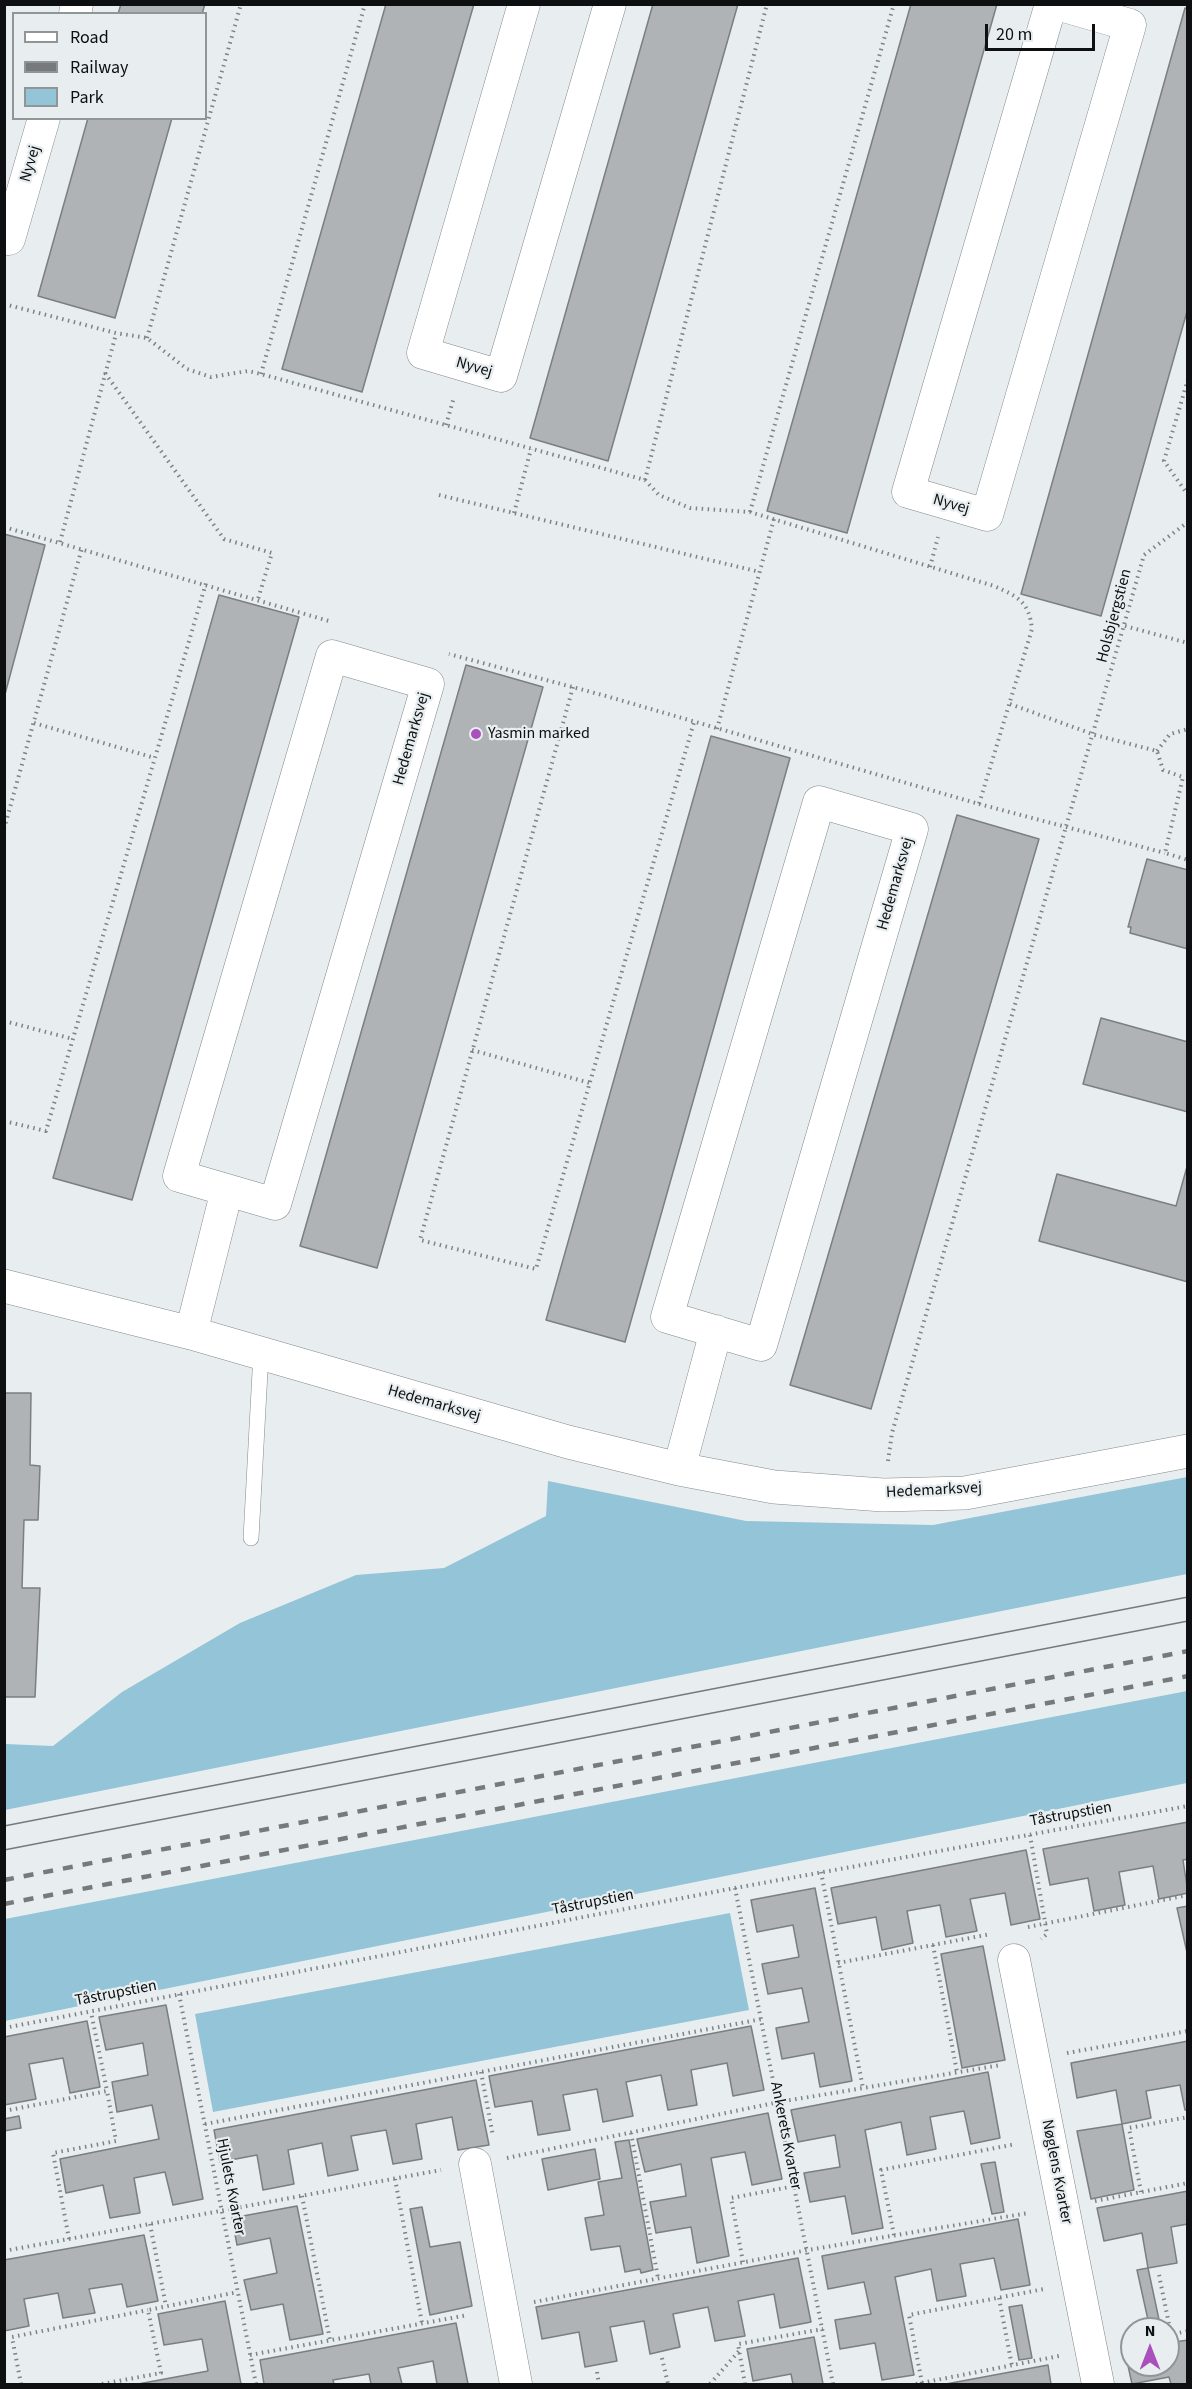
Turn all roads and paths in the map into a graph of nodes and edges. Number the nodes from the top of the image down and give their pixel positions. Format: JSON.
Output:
{"nodes":[{"id":1,"x":241,"y":4,"type":"edge"},
{"id":2,"x":364,"y":4,"type":"edge"},
{"id":3,"x":524,"y":4,"type":"edge"},
{"id":4,"x":610,"y":4,"type":"edge"},
{"id":5,"x":767,"y":4,"type":"edge"},
{"id":6,"x":894,"y":4,"type":"edge"},
{"id":7,"x":1051,"y":4,"type":"edge"},
{"id":8,"x":1057,"y":4,"type":"edge"},
{"id":9,"x":1091,"y":9,"type":"edge"},
{"id":10,"x":43,"y":120,"type":"edge"},
{"id":11,"x":4,"y":238,"type":"edge"},
{"id":12,"x":4,"y":303,"type":"edge"},
{"id":13,"x":116,"y":333,"type":"junction"},
{"id":14,"x":147,"y":338,"type":"junction"},
{"id":15,"x":105,"y":373,"type":"junction"},
{"id":16,"x":261,"y":374,"type":"junction"},
{"id":17,"x":1188,"y":379,"type":"edge"},
{"id":18,"x":531,"y":449,"type":"junction"},
{"id":19,"x":645,"y":480,"type":"junction"},
{"id":20,"x":439,"y":495,"type":"dead end"},
{"id":21,"x":1188,"y":495,"type":"edge"},
{"id":22,"x":750,"y":512,"type":"junction"},
{"id":23,"x":514,"y":513,"type":"junction"},
{"id":24,"x":774,"y":519,"type":"junction"},
{"id":25,"x":1188,"y":522,"type":"edge"},
{"id":26,"x":4,"y":526,"type":"edge"},
{"id":27,"x":60,"y":542,"type":"junction"},
{"id":28,"x":82,"y":548,"type":"junction"},
{"id":29,"x":759,"y":572,"type":"junction"},
{"id":30,"x":206,"y":583,"type":"junction"},
{"id":31,"x":258,"y":599,"type":"junction"},
{"id":32,"x":334,"y":622,"type":"dead end"},
{"id":33,"x":1125,"y":626,"type":"junction"},
{"id":34,"x":1188,"y":643,"type":"edge"},
{"id":35,"x":446,"y":654,"type":"dead end"},
{"id":36,"x":573,"y":687,"type":"junction"},
{"id":37,"x":1010,"y":704,"type":"junction"},
{"id":38,"x":694,"y":722,"type":"junction"},
{"id":39,"x":34,"y":723,"type":"junction"},
{"id":40,"x":717,"y":729,"type":"junction"},
{"id":41,"x":1188,"y":729,"type":"edge"},
{"id":42,"x":1095,"y":735,"type":"junction"},
{"id":43,"x":1157,"y":751,"type":"junction"},
{"id":44,"x":155,"y":758,"type":"junction"},
{"id":45,"x":979,"y":804,"type":"junction"},
{"id":46,"x":4,"y":829,"type":"edge"},
{"id":47,"x":1067,"y":829,"type":"junction"},
{"id":48,"x":1165,"y":853,"type":"junction"},
{"id":49,"x":1188,"y":860,"type":"edge"},
{"id":50,"x":4,"y":1022,"type":"edge"},
{"id":51,"x":73,"y":1039,"type":"junction"},
{"id":52,"x":472,"y":1050,"type":"junction"},
{"id":53,"x":590,"y":1083,"type":"junction"},
{"id":54,"x":4,"y":1121,"type":"edge"},
{"id":55,"x":227,"y":1190,"type":"junction"},
{"id":56,"x":4,"y":1286,"type":"edge"},
{"id":57,"x":716,"y":1331,"type":"junction"},
{"id":58,"x":191,"y":1333,"type":"junction"},
{"id":59,"x":261,"y":1353,"type":"junction"},
{"id":60,"x":1188,"y":1452,"type":"edge"},
{"id":61,"x":679,"y":1469,"type":"junction"},
{"id":62,"x":883,"y":1495,"type":"junction"},
{"id":63,"x":250,"y":1538,"type":"dead end"},
{"id":64,"x":1188,"y":1806,"type":"edge"},
{"id":65,"x":1030,"y":1835,"type":"junction"},
{"id":66,"x":820,"y":1872,"type":"junction"},
{"id":67,"x":735,"y":1888,"type":"junction"},
{"id":68,"x":1047,"y":1934,"type":"dead end"},
{"id":69,"x":933,"y":1945,"type":"dead end"},
{"id":70,"x":1014,"y":1960,"type":"dead end"},
{"id":71,"x":179,"y":1994,"type":"junction"},
{"id":72,"x":91,"y":2011,"type":"junction"},
{"id":73,"x":762,"y":2019,"type":"junction"},
{"id":74,"x":4,"y":2028,"type":"edge"},
{"id":75,"x":1188,"y":2031,"type":"edge"},
{"id":76,"x":1034,"y":2059,"type":"junction"},
{"id":77,"x":481,"y":2072,"type":"junction"},
{"id":78,"x":957,"y":2072,"type":"junction"},
{"id":79,"x":863,"y":2088,"type":"junction"},
{"id":80,"x":106,"y":2091,"type":"junction"},
{"id":81,"x":779,"y":2102,"type":"junction"},
{"id":82,"x":4,"y":2111,"type":"edge"},
{"id":83,"x":1188,"y":2117,"type":"edge"},
{"id":84,"x":205,"y":2124,"type":"junction"},
{"id":85,"x":631,"y":2133,"type":"junction"},
{"id":86,"x":1049,"y":2138,"type":"junction"},
{"id":87,"x":486,"y":2162,"type":"junction"},
{"id":88,"x":395,"y":2179,"type":"junction"},
{"id":89,"x":1188,"y":2183,"type":"edge"},
{"id":90,"x":795,"y":2186,"type":"junction"},
{"id":91,"x":1141,"y":2192,"type":"junction"},
{"id":92,"x":302,"y":2196,"type":"junction"},
{"id":93,"x":1063,"y":2207,"type":"junction"},
{"id":94,"x":222,"y":2210,"type":"junction"},
{"id":95,"x":150,"y":2224,"type":"junction"},
{"id":96,"x":894,"y":2235,"type":"junction"},
{"id":97,"x":69,"y":2239,"type":"junction"},
{"id":98,"x":808,"y":2250,"type":"junction"},
{"id":99,"x":4,"y":2251,"type":"edge"},
{"id":100,"x":743,"y":2262,"type":"junction"},
{"id":101,"x":1159,"y":2275,"type":"dead end"},
{"id":102,"x":658,"y":2278,"type":"junction"},
{"id":103,"x":1077,"y":2282,"type":"junction"},
{"id":104,"x":238,"y":2292,"type":"junction"},
{"id":105,"x":999,"y":2298,"type":"junction"},
{"id":106,"x":166,"y":2306,"type":"junction"},
{"id":107,"x":502,"y":2308,"type":"junction"},
{"id":108,"x":148,"y":2310,"type":"junction"},
{"id":109,"x":1167,"y":2317,"type":"edge"},
{"id":110,"x":422,"y":2323,"type":"junction"},
{"id":111,"x":823,"y":2329,"type":"junction"},
{"id":112,"x":330,"y":2340,"type":"junction"},
{"id":113,"x":1091,"y":2350,"type":"junction"},
{"id":114,"x":739,"y":2351,"type":"junction"},
{"id":115,"x":250,"y":2355,"type":"junction"},
{"id":116,"x":662,"y":2358,"type":"dead end"},
{"id":117,"x":1012,"y":2366,"type":"junction"},
{"id":118,"x":597,"y":2372,"type":"dead end"},
{"id":119,"x":922,"y":2383,"type":"edge"},
{"id":120,"x":21,"y":2385,"type":"edge"},
{"id":121,"x":102,"y":2385,"type":"edge"},
{"id":122,"x":256,"y":2385,"type":"edge"},
{"id":123,"x":516,"y":2385,"type":"edge"},
{"id":124,"x":599,"y":2385,"type":"edge"},
{"id":125,"x":668,"y":2385,"type":"edge"},
{"id":126,"x":710,"y":2385,"type":"edge"},
{"id":127,"x":745,"y":2385,"type":"edge"},
{"id":128,"x":833,"y":2385,"type":"edge"},
{"id":129,"x":916,"y":2385,"type":"edge"},
{"id":130,"x":1098,"y":2385,"type":"edge"}],
"edges":[{"from":1,"to":14,"type":"path"},
{"from":2,"to":16,"type":"path"},
{"from":3,"to":4,"type":"street","name":"Nyvej"},
{"from":5,"to":19,"type":"path"},
{"from":6,"to":22,"type":"path"},
{"from":7,"to":9,"type":"street","name":"Nyvej"},
{"from":8,"to":9,"type":"street","name":"Nyvej"},
{"from":10,"to":11,"type":"street","name":"Nyvej"},
{"from":12,"to":13,"type":"path"},
{"from":13,"to":14,"type":"path"},
{"from":13,"to":15,"type":"path"},
{"from":14,"to":16,"type":"path"},
{"from":15,"to":27,"type":"path"},
{"from":15,"to":31,"type":"path"},
{"from":16,"to":18,"type":"path"},
{"from":17,"to":21,"type":"path"},
{"from":18,"to":19,"type":"path"},
{"from":18,"to":23,"type":"path"},
{"from":19,"to":22,"type":"path"},
{"from":20,"to":23,"type":"path"},
{"from":22,"to":24,"type":"path"},
{"from":23,"to":29,"type":"path"},
{"from":24,"to":29,"type":"path"},
{"from":24,"to":37,"type":"path"},
{"from":25,"to":33,"type":"path","name":"Holsbjergstien"},
{"from":26,"to":27,"type":"path"},
{"from":27,"to":28,"type":"path"},
{"from":28,"to":30,"type":"path"},
{"from":28,"to":39,"type":"path"},
{"from":29,"to":40,"type":"path"},
{"from":30,"to":31,"type":"path"},
{"from":30,"to":44,"type":"path"},
{"from":31,"to":32,"type":"path"},
{"from":33,"to":34,"type":"path"},
{"from":33,"to":42,"type":"path","name":"Holsbjergstien"},
{"from":35,"to":36,"type":"path"},
{"from":36,"to":38,"type":"path"},
{"from":36,"to":52,"type":"path"},
{"from":37,"to":42,"type":"path"},
{"from":37,"to":45,"type":"path"},
{"from":38,"to":40,"type":"path"},
{"from":38,"to":53,"type":"path"},
{"from":39,"to":44,"type":"path"},
{"from":39,"to":46,"type":"path"},
{"from":40,"to":45,"type":"path"},
{"from":41,"to":43,"type":"path"},
{"from":42,"to":43,"type":"path"},
{"from":42,"to":47,"type":"path","name":"Holsbjergstien"},
{"from":43,"to":48,"type":"path"},
{"from":44,"to":51,"type":"path"},
{"from":45,"to":47,"type":"path"},
{"from":47,"to":48,"type":"path"},
{"from":47,"to":62,"type":"path","name":"Holsbjergstien"},
{"from":48,"to":49,"type":"path"},
{"from":50,"to":51,"type":"path"},
{"from":51,"to":54,"type":"path"},
{"from":52,"to":53,"type":"path"},
{"from":52,"to":53,"type":"path"},
{"from":55,"to":55,"type":"street","name":"Hedemarksvej"},
{"from":55,"to":58,"type":"street"},
{"from":56,"to":58,"type":"street","name":"Hedemarksvej"},
{"from":57,"to":57,"type":"street","name":"Hedemarksvej"},
{"from":57,"to":61,"type":"street"},
{"from":58,"to":59,"type":"street","name":"Hedemarksvej"},
{"from":59,"to":61,"type":"street","name":"Hedemarksvej"},
{"from":59,"to":63,"type":"lane"},
{"from":60,"to":62,"type":"street","name":"Hedemarksvej"},
{"from":61,"to":62,"type":"street","name":"Hedemarksvej"},
{"from":64,"to":65,"type":"path","name":"Tåstrupstien"},
{"from":65,"to":66,"type":"path","name":"Tåstrupstien"},
{"from":65,"to":68,"type":"path"},
{"from":66,"to":67,"type":"path","name":"Tåstrupstien"},
{"from":66,"to":79,"type":"path"},
{"from":67,"to":71,"type":"path","name":"Tåstrupstien"},
{"from":67,"to":73,"type":"path","name":"Ankerets Kvarter"},
{"from":69,"to":78,"type":"path"},
{"from":70,"to":76,"type":"street","name":"Nøglens Kvarter"},
{"from":71,"to":72,"type":"path","name":"Tåstrupstien"},
{"from":71,"to":84,"type":"path","name":"Hjulets Kvarter"},
{"from":72,"to":74,"type":"path","name":"Tåstrupstien"},
{"from":72,"to":80,"type":"path"},
{"from":73,"to":77,"type":"path"},
{"from":73,"to":81,"type":"path","name":"Ankerets Kvarter"},
{"from":75,"to":76,"type":"path"},
{"from":76,"to":78,"type":"path"},
{"from":76,"to":86,"type":"street","name":"Nøglens Kvarter"},
{"from":77,"to":84,"type":"path"},
{"from":77,"to":87,"type":"path"},
{"from":78,"to":79,"type":"path"},
{"from":79,"to":81,"type":"path"},
{"from":80,"to":82,"type":"path"},
{"from":80,"to":97,"type":"path"},
{"from":81,"to":85,"type":"path"},
{"from":81,"to":90,"type":"path","name":"Ankerets Kvarter"},
{"from":83,"to":91,"type":"path"},
{"from":84,"to":94,"type":"path","name":"Hjulets Kvarter"},
{"from":85,"to":87,"type":"path"},
{"from":85,"to":102,"type":"path"},
{"from":86,"to":93,"type":"street","name":"Nøglens Kvarter"},
{"from":86,"to":96,"type":"path"},
{"from":87,"to":88,"type":"path"},
{"from":87,"to":107,"type":"street"},
{"from":88,"to":92,"type":"path"},
{"from":88,"to":110,"type":"path"},
{"from":89,"to":91,"type":"path"},
{"from":90,"to":98,"type":"path","name":"Ankerets Kvarter"},
{"from":90,"to":100,"type":"path"},
{"from":91,"to":93,"type":"path"},
{"from":92,"to":94,"type":"path"},
{"from":92,"to":112,"type":"path"},
{"from":93,"to":96,"type":"path"},
{"from":93,"to":103,"type":"street","name":"Nøglens Kvarter"},
{"from":94,"to":95,"type":"path"},
{"from":94,"to":104,"type":"path","name":"Hjulets Kvarter"},
{"from":95,"to":97,"type":"path"},
{"from":95,"to":106,"type":"path"},
{"from":96,"to":98,"type":"path"},
{"from":97,"to":99,"type":"path"},
{"from":98,"to":100,"type":"path"},
{"from":98,"to":111,"type":"path","name":"Ankerets Kvarter"},
{"from":100,"to":102,"type":"path"},
{"from":101,"to":109,"type":"path"},
{"from":102,"to":107,"type":"path"},
{"from":103,"to":105,"type":"path"},
{"from":103,"to":113,"type":"street","name":"Nøglens Kvarter"},
{"from":104,"to":106,"type":"path"},
{"from":104,"to":115,"type":"path","name":"Hjulets Kvarter"},
{"from":105,"to":117,"type":"path"},
{"from":105,"to":119,"type":"path"},
{"from":106,"to":108,"type":"path"},
{"from":107,"to":110,"type":"path"},
{"from":107,"to":123,"type":"street"},
{"from":108,"to":120,"type":"path"},
{"from":108,"to":121,"type":"path"},
{"from":110,"to":112,"type":"path"},
{"from":111,"to":114,"type":"path"},
{"from":111,"to":128,"type":"path","name":"Ankerets Kvarter"},
{"from":112,"to":115,"type":"path"},
{"from":113,"to":117,"type":"path"},
{"from":113,"to":130,"type":"street","name":"Nøglens Kvarter"},
{"from":114,"to":126,"type":"path"},
{"from":114,"to":127,"type":"path"},
{"from":115,"to":122,"type":"path","name":"Hjulets Kvarter"},
{"from":116,"to":125,"type":"path"},
{"from":117,"to":119,"type":"path"},
{"from":118,"to":124,"type":"path"},
{"from":119,"to":129,"type":"path"}]}
